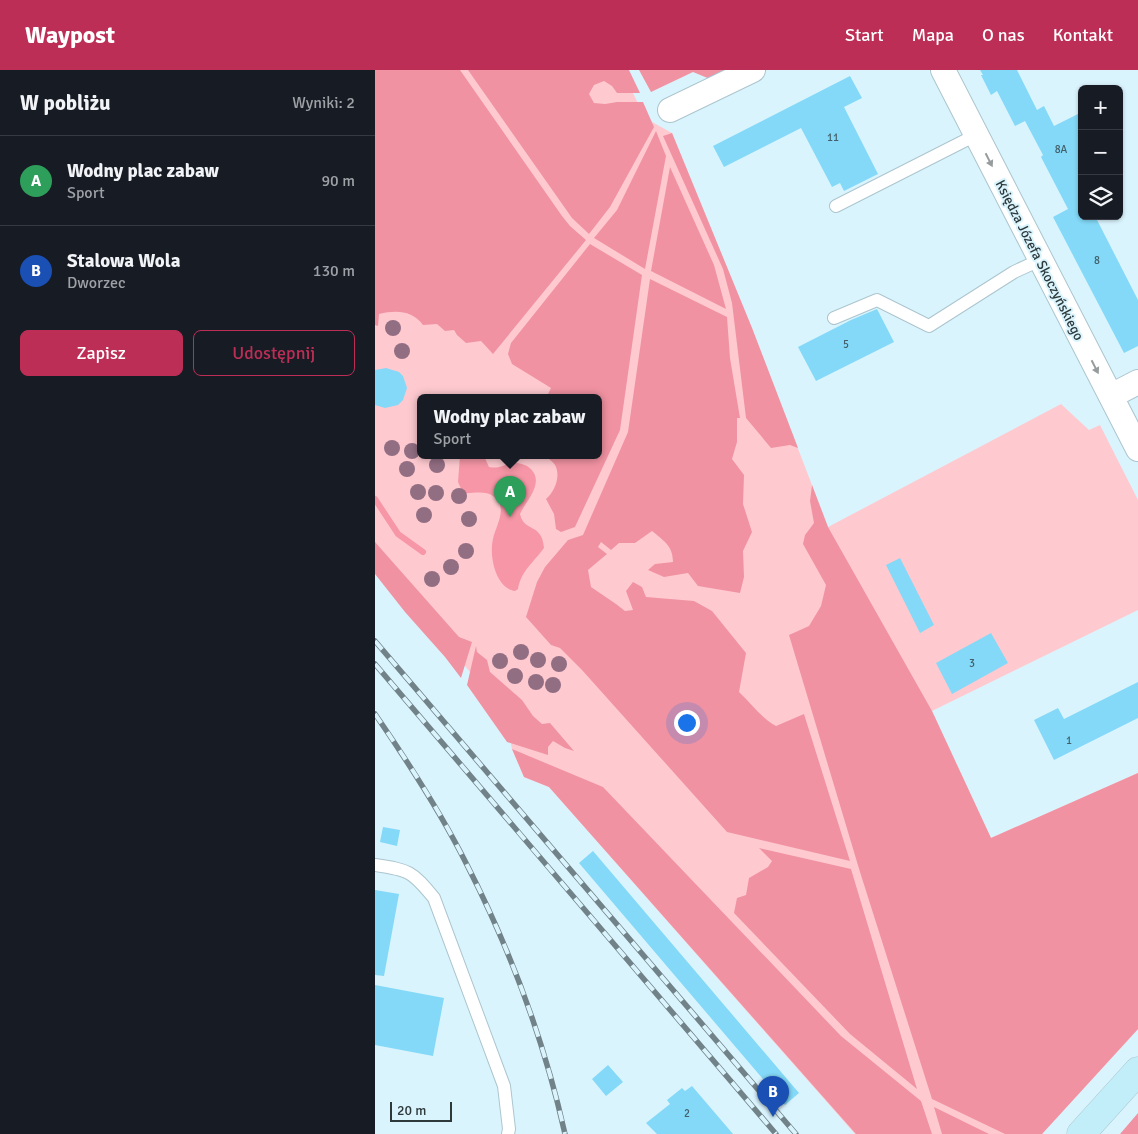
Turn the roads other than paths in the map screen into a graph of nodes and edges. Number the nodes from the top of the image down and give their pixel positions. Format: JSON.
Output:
{"nodes":[{"id":1,"x":753,"y":70,"type":"edge"},
{"id":2,"x":943,"y":70,"type":"edge"},
{"id":3,"x":670,"y":110,"type":"dead end"},
{"id":4,"x":976,"y":135,"type":"junction"},
{"id":5,"x":837,"y":206,"type":"dead end"},
{"id":6,"x":1040,"y":260,"type":"junction"},
{"id":7,"x":834,"y":318,"type":"dead end"},
{"id":8,"x":1138,"y":382,"type":"edge"},
{"id":9,"x":1111,"y":396,"type":"junction"},
{"id":10,"x":1138,"y":449,"type":"edge"},
{"id":11,"x":375,"y":864,"type":"edge"},
{"id":12,"x":1138,"y":1071,"type":"edge"},
{"id":13,"x":508,"y":1134,"type":"edge"},
{"id":14,"x":1081,"y":1134,"type":"edge"}],
"edges":[{"from":1,"to":3,"type":"street"},
{"from":2,"to":4,"type":"street","name":"Księdza Józefa Skoczyńskiego"},
{"from":4,"to":5,"type":"lane"},
{"from":4,"to":6,"type":"street","name":"Księdza Józefa Skoczyńskiego","one_way":true},
{"from":6,"to":7,"type":"lane"},
{"from":6,"to":9,"type":"street","name":"Księdza Józefa Skoczyńskiego","one_way":true},
{"from":8,"to":9,"type":"street"},
{"from":9,"to":10,"type":"street","name":"Księdza Józefa Skoczyńskiego"},
{"from":11,"to":13,"type":"lane"},
{"from":12,"to":14,"type":"street"}]}
